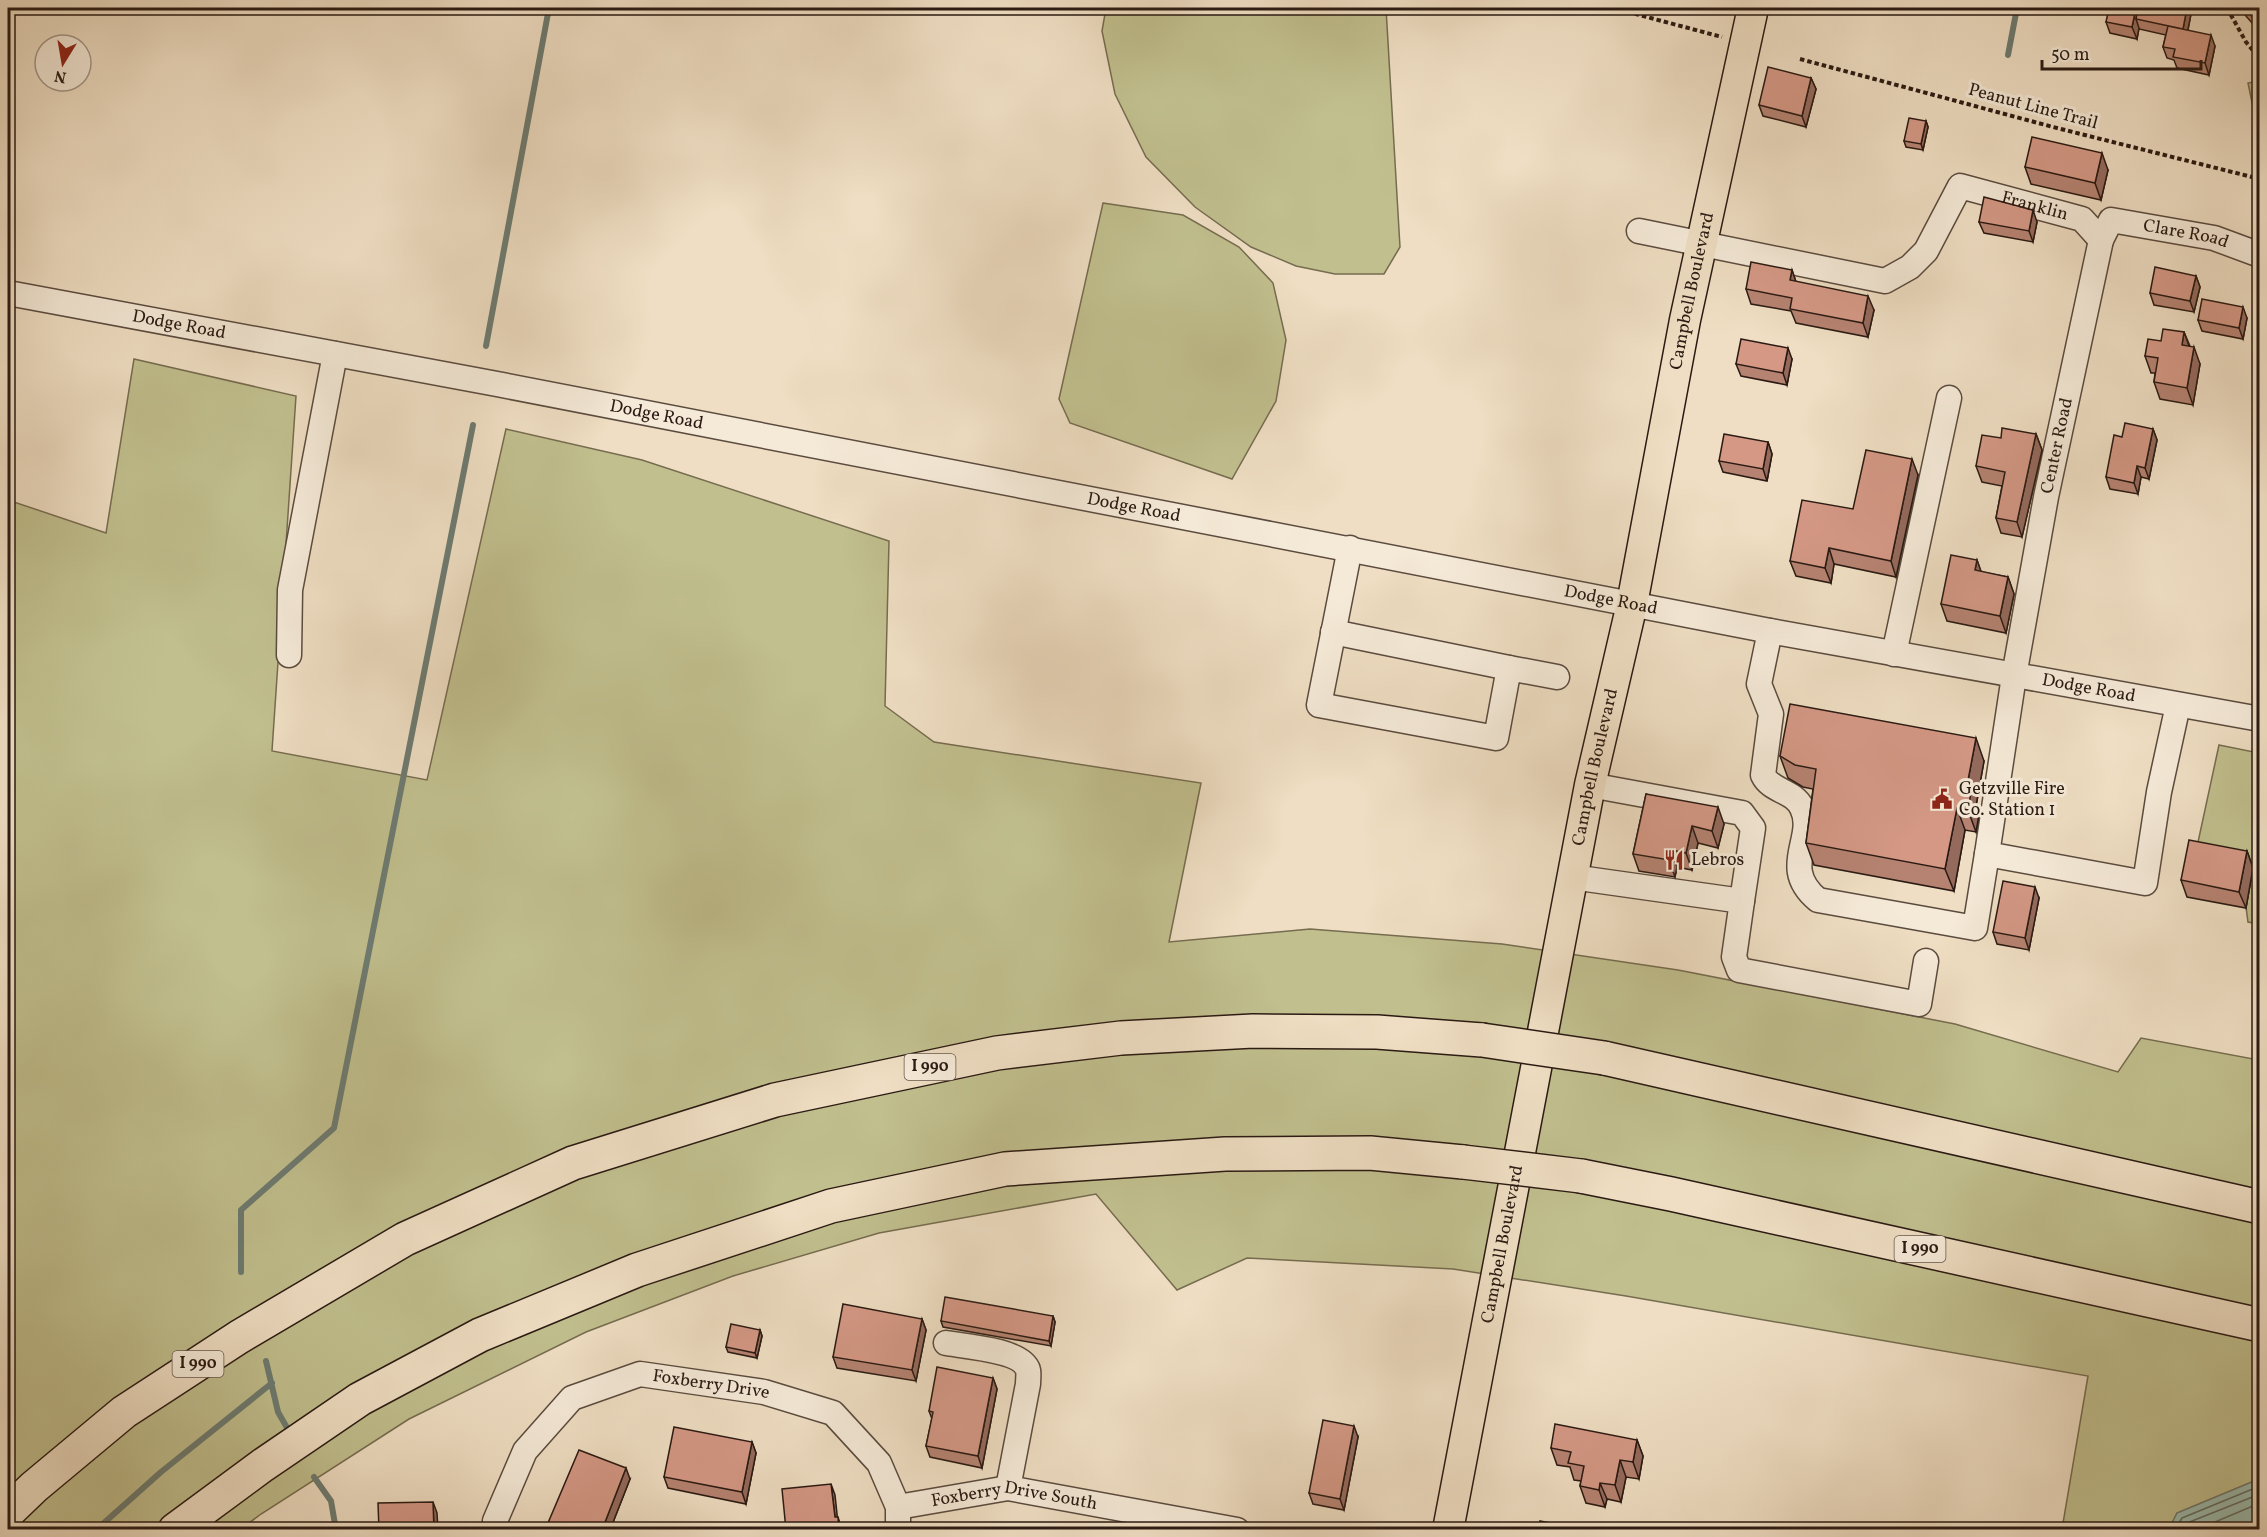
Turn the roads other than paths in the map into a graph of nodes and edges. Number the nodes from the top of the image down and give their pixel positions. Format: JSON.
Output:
{"nodes":[{"id":1,"x":1753,"y":8,"type":"edge"},
{"id":2,"x":2106,"y":230,"type":"junction"},
{"id":3,"x":1639,"y":231,"type":"dead end"},
{"id":4,"x":1701,"y":245,"type":"junction"},
{"id":5,"x":2259,"y":255,"type":"edge"},
{"id":6,"x":8,"y":293,"type":"edge"},
{"id":7,"x":335,"y":354,"type":"junction"},
{"id":8,"x":1949,"y":398,"type":"dead end"},
{"id":9,"x":1350,"y":548,"type":"junction"},
{"id":10,"x":1632,"y":604,"type":"junction"},
{"id":11,"x":1770,"y":631,"type":"junction"},
{"id":12,"x":1333,"y":632,"type":"junction"},
{"id":13,"x":1894,"y":654,"type":"junction"},
{"id":14,"x":289,"y":655,"type":"dead end"},
{"id":15,"x":1509,"y":668,"type":"junction"},
{"id":16,"x":2014,"y":676,"type":"junction"},
{"id":17,"x":1557,"y":677,"type":"dead end"},
{"id":18,"x":2178,"y":705,"type":"junction"},
{"id":19,"x":2259,"y":719,"type":"edge"},
{"id":20,"x":1590,"y":785,"type":"junction"},
{"id":21,"x":1987,"y":854,"type":"junction"},
{"id":22,"x":1572,"y":877,"type":"junction"},
{"id":23,"x":1742,"y":901,"type":"junction"},
{"id":24,"x":1926,"y":961,"type":"dead end"},
{"id":25,"x":2259,"y":1207,"type":"edge"},
{"id":26,"x":2259,"y":1325,"type":"edge"},
{"id":27,"x":946,"y":1343,"type":"dead end"},
{"id":28,"x":1008,"y":1488,"type":"junction"},
{"id":29,"x":8,"y":1512,"type":"edge"},
{"id":30,"x":898,"y":1518,"type":"edge"},
{"id":31,"x":175,"y":1530,"type":"edge"},
{"id":32,"x":495,"y":1530,"type":"edge"},
{"id":33,"x":1237,"y":1530,"type":"edge"},
{"id":34,"x":1448,"y":1530,"type":"edge"}],
"edges":[{"from":1,"to":4,"type":"main road","name":"Campbell Boulevard"},
{"from":2,"to":4,"type":"street","name":"Franklin"},
{"from":2,"to":5,"type":"street","name":"Clare Road"},
{"from":2,"to":16,"type":"street","name":"Center Road"},
{"from":3,"to":4,"type":"street"},
{"from":4,"to":10,"type":"main road","name":"Campbell Boulevard"},
{"from":6,"to":7,"type":"street","name":"Dodge Road"},
{"from":7,"to":9,"type":"street","name":"Dodge Road"},
{"from":7,"to":14,"type":"street"},
{"from":8,"to":13,"type":"street"},
{"from":9,"to":10,"type":"street","name":"Dodge Road"},
{"from":9,"to":12,"type":"street"},
{"from":10,"to":11,"type":"street","name":"Dodge Road"},
{"from":10,"to":20,"type":"main road","name":"Campbell Boulevard"},
{"from":11,"to":13,"type":"street","name":"Dodge Road"},
{"from":11,"to":21,"type":"street","name":"Center Road"},
{"from":12,"to":15,"type":"street"},
{"from":12,"to":15,"type":"street"},
{"from":13,"to":16,"type":"street","name":"Dodge Road"},
{"from":15,"to":17,"type":"street"},
{"from":16,"to":18,"type":"street","name":"Dodge Road"},
{"from":16,"to":21,"type":"street","name":"Center Road"},
{"from":18,"to":19,"type":"street","name":"Dodge Road"},
{"from":18,"to":21,"type":"street"},
{"from":20,"to":22,"type":"main road","name":"Campbell Boulevard"},
{"from":20,"to":23,"type":"street"},
{"from":22,"to":23,"type":"street"},
{"from":22,"to":34,"type":"main road","name":"Campbell Boulevard"},
{"from":23,"to":24,"type":"street"},
{"from":25,"to":29,"type":"highway","number":"I 990","bridge":true},
{"from":26,"to":31,"type":"highway","number":"I 990","bridge":true},
{"from":27,"to":28,"type":"street"},
{"from":28,"to":30,"type":"street","name":"Foxberry Drive South"},
{"from":28,"to":33,"type":"street","name":"Foxberry Drive South"},
{"from":30,"to":32,"type":"street","name":"Foxberry Drive"}]}
